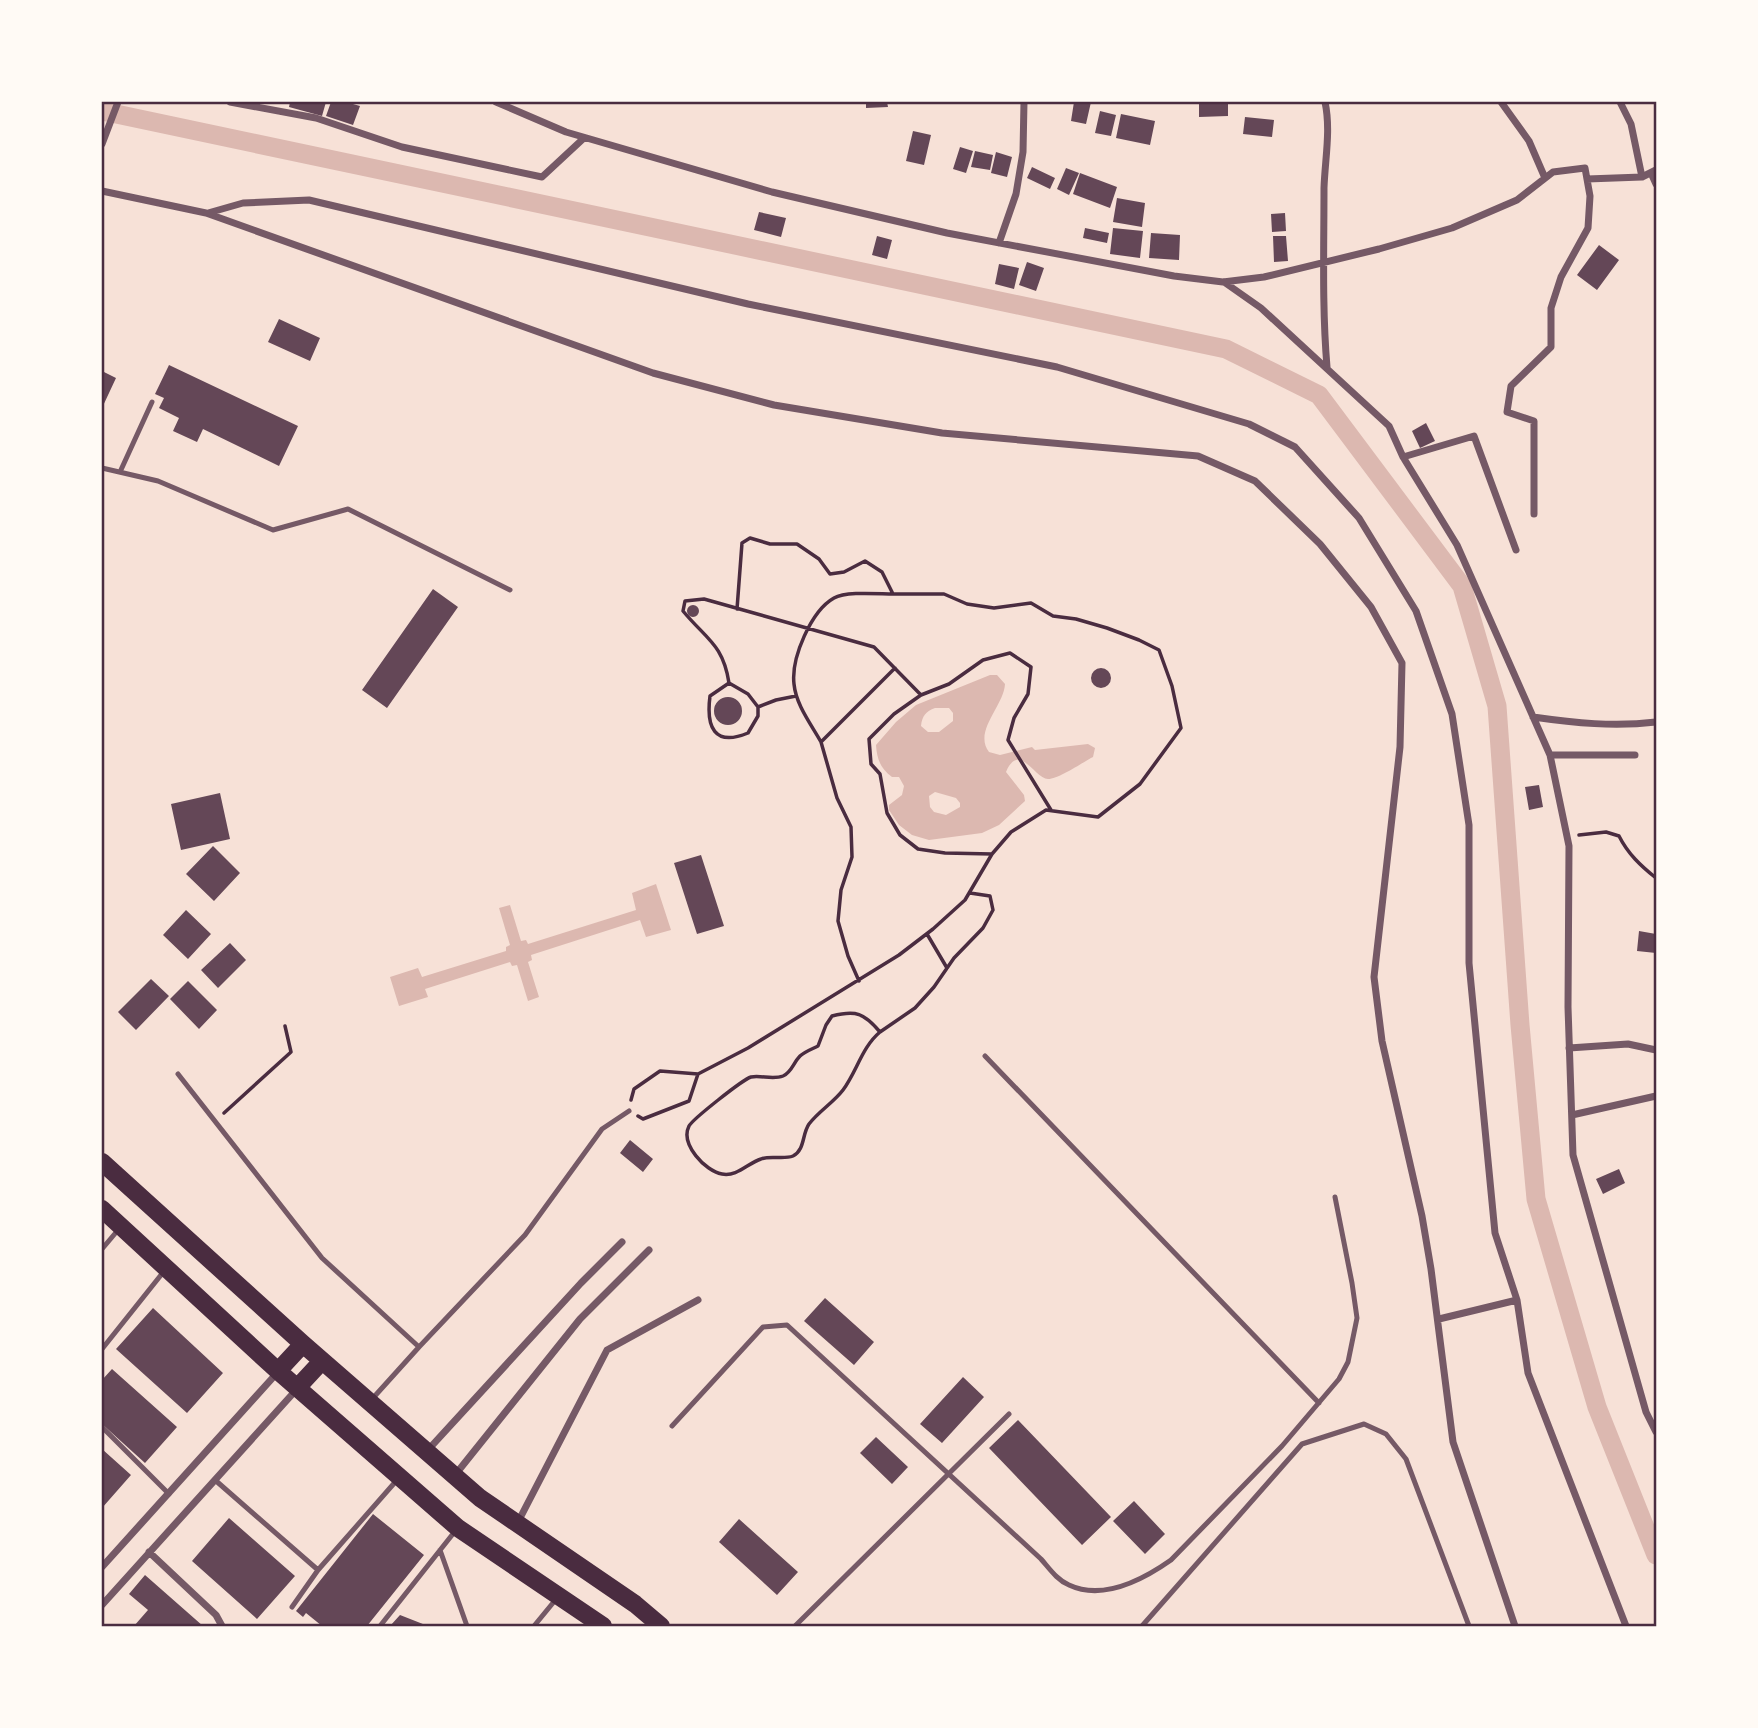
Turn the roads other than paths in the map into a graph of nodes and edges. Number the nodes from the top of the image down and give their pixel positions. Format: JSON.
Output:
{"nodes":[{"id":1,"x":118,"y":102,"type":"edge"},
{"id":2,"x":230,"y":102,"type":"edge"},
{"id":3,"x":496,"y":102,"type":"edge"},
{"id":4,"x":1024,"y":102,"type":"edge"},
{"id":5,"x":1325,"y":102,"type":"edge"},
{"id":6,"x":1500,"y":102,"type":"edge"},
{"id":7,"x":1620,"y":102,"type":"edge"},
{"id":8,"x":584,"y":138,"type":"junction"},
{"id":9,"x":102,"y":144,"type":"edge"},
{"id":10,"x":1654,"y":172,"type":"edge"},
{"id":11,"x":1642,"y":177,"type":"junction"},
{"id":12,"x":1545,"y":178,"type":"junction"},
{"id":13,"x":1587,"y":178,"type":"junction"},
{"id":14,"x":1657,"y":184,"type":"edge"},
{"id":15,"x":102,"y":191,"type":"edge"},
{"id":16,"x":206,"y":213,"type":"junction"},
{"id":17,"x":999,"y":243,"type":"junction"},
{"id":18,"x":1325,"y":261,"type":"junction"},
{"id":19,"x":1223,"y":282,"type":"junction"},
{"id":20,"x":1327,"y":368,"type":"junction"},
{"id":21,"x":152,"y":402,"type":"dead end"},
{"id":22,"x":1403,"y":457,"type":"junction"},
{"id":23,"x":102,"y":468,"type":"edge"},
{"id":24,"x":120,"y":472,"type":"junction"},
{"id":25,"x":1534,"y":514,"type":"dead end"},
{"id":26,"x":1516,"y":550,"type":"dead end"},
{"id":27,"x":510,"y":590,"type":"dead end"},
{"id":28,"x":1533,"y":717,"type":"junction"},
{"id":29,"x":1657,"y":722,"type":"edge"},
{"id":30,"x":1550,"y":755,"type":"junction"},
{"id":31,"x":1635,"y":755,"type":"dead end"},
{"id":32,"x":1569,"y":1048,"type":"junction"},
{"id":33,"x":1657,"y":1050,"type":"edge"},
{"id":34,"x":985,"y":1056,"type":"dead end"},
{"id":35,"x":177,"y":1074,"type":"dead end"},
{"id":36,"x":1657,"y":1096,"type":"edge"},
{"id":37,"x":629,"y":1111,"type":"road end"},
{"id":38,"x":1572,"y":1115,"type":"junction"},
{"id":39,"x":102,"y":1162,"type":"edge"},
{"id":40,"x":1335,"y":1197,"type":"dead end"},
{"id":41,"x":102,"y":1209,"type":"edge"},
{"id":42,"x":121,"y":1226,"type":"junction"},
{"id":43,"x":622,"y":1242,"type":"dead end"},
{"id":44,"x":102,"y":1249,"type":"edge"},
{"id":45,"x":649,"y":1250,"type":"dead end"},
{"id":46,"x":167,"y":1268,"type":"junction"},
{"id":47,"x":698,"y":1300,"type":"dead end"},
{"id":48,"x":1517,"y":1300,"type":"junction"},
{"id":49,"x":1438,"y":1319,"type":"junction"},
{"id":50,"x":303,"y":1344,"type":"junction"},
{"id":51,"x":419,"y":1347,"type":"junction"},
{"id":52,"x":102,"y":1349,"type":"edge"},
{"id":53,"x":322,"y":1361,"type":"junction"},
{"id":54,"x":278,"y":1371,"type":"junction"},
{"id":55,"x":297,"y":1388,"type":"junction"},
{"id":56,"x":369,"y":1402,"type":"junction"},
{"id":57,"x":1319,"y":1403,"type":"junction"},
{"id":58,"x":1009,"y":1414,"type":"dead end"},
{"id":59,"x":672,"y":1426,"type":"dead end"},
{"id":60,"x":102,"y":1427,"type":"edge"},
{"id":61,"x":1657,"y":1432,"type":"edge"},
{"id":62,"x":426,"y":1451,"type":"junction"},
{"id":63,"x":454,"y":1475,"type":"junction"},
{"id":64,"x":949,"y":1475,"type":"junction"},
{"id":65,"x":399,"y":1477,"type":"junction"},
{"id":66,"x":215,"y":1480,"type":"junction"},
{"id":67,"x":169,"y":1494,"type":"junction"},
{"id":68,"x":518,"y":1523,"type":"junction"},
{"id":69,"x":457,"y":1528,"type":"junction"},
{"id":70,"x":440,"y":1549,"type":"junction"},
{"id":71,"x":149,"y":1552,"type":"junction"},
{"id":72,"x":102,"y":1567,"type":"edge"},
{"id":73,"x":318,"y":1570,"type":"junction"},
{"id":74,"x":559,"y":1596,"type":"junction"},
{"id":75,"x":102,"y":1605,"type":"edge"},
{"id":76,"x":292,"y":1607,"type":"dead end"},
{"id":77,"x":222,"y":1626,"type":"edge"},
{"id":78,"x":380,"y":1626,"type":"edge"},
{"id":79,"x":467,"y":1626,"type":"edge"},
{"id":80,"x":534,"y":1626,"type":"edge"},
{"id":81,"x":603,"y":1626,"type":"edge"},
{"id":82,"x":661,"y":1626,"type":"edge"},
{"id":83,"x":795,"y":1626,"type":"edge"},
{"id":84,"x":1142,"y":1626,"type":"edge"},
{"id":85,"x":1469,"y":1626,"type":"edge"},
{"id":86,"x":1516,"y":1626,"type":"edge"},
{"id":87,"x":1626,"y":1626,"type":"edge"}],
"edges":[{"from":1,"to":9,"type":"street"},
{"from":2,"to":8,"type":"street"},
{"from":3,"to":8,"type":"street"},
{"from":4,"to":17,"type":"street"},
{"from":5,"to":18,"type":"street"},
{"from":6,"to":12,"type":"street"},
{"from":7,"to":11,"type":"street"},
{"from":8,"to":17,"type":"street"},
{"from":10,"to":11,"type":"street"},
{"from":10,"to":14,"type":"street"},
{"from":11,"to":13,"type":"street"},
{"from":12,"to":13,"type":"street"},
{"from":12,"to":18,"type":"street"},
{"from":13,"to":25,"type":"street"},
{"from":15,"to":16,"type":"street"},
{"from":16,"to":48,"type":"street"},
{"from":16,"to":49,"type":"street"},
{"from":17,"to":19,"type":"street"},
{"from":18,"to":19,"type":"street"},
{"from":18,"to":20,"type":"street"},
{"from":19,"to":20,"type":"street"},
{"from":20,"to":22,"type":"street"},
{"from":21,"to":24,"type":"lane"},
{"from":22,"to":26,"type":"street"},
{"from":22,"to":28,"type":"street"},
{"from":23,"to":24,"type":"lane"},
{"from":24,"to":27,"type":"lane"},
{"from":28,"to":29,"type":"street"},
{"from":28,"to":30,"type":"street"},
{"from":30,"to":31,"type":"street"},
{"from":30,"to":32,"type":"street"},
{"from":32,"to":33,"type":"street"},
{"from":32,"to":38,"type":"street"},
{"from":34,"to":57,"type":"lane"},
{"from":35,"to":51,"type":"lane"},
{"from":36,"to":38,"type":"street"},
{"from":37,"to":51,"type":"lane"},
{"from":38,"to":61,"type":"street"},
{"from":39,"to":50,"type":"main road"},
{"from":40,"to":57,"type":"lane"},
{"from":41,"to":42,"type":"main road"},
{"from":42,"to":44,"type":"lane"},
{"from":42,"to":46,"type":"main road"},
{"from":43,"to":62,"type":"street"},
{"from":45,"to":63,"type":"street"},
{"from":46,"to":52,"type":"lane"},
{"from":46,"to":54,"type":"main road"},
{"from":47,"to":68,"type":"street"},
{"from":48,"to":49,"type":"street"},
{"from":48,"to":87,"type":"street"},
{"from":49,"to":86,"type":"street"},
{"from":50,"to":53,"type":"main road"},
{"from":50,"to":54,"type":"main road"},
{"from":51,"to":56,"type":"lane"},
{"from":53,"to":55,"type":"main road"},
{"from":53,"to":56,"type":"main road"},
{"from":54,"to":55,"type":"main road"},
{"from":54,"to":67,"type":"street"},
{"from":55,"to":65,"type":"main road"},
{"from":55,"to":66,"type":"street"},
{"from":56,"to":62,"type":"main road"},
{"from":57,"to":64,"type":"lane"},
{"from":58,"to":64,"type":"lane"},
{"from":59,"to":64,"type":"lane"},
{"from":60,"to":67,"type":"lane"},
{"from":62,"to":63,"type":"main road"},
{"from":63,"to":68,"type":"main road"},
{"from":64,"to":83,"type":"lane"},
{"from":65,"to":69,"type":"main road"},
{"from":65,"to":73,"type":"lane"},
{"from":66,"to":71,"type":"street"},
{"from":66,"to":73,"type":"lane"},
{"from":67,"to":72,"type":"street"},
{"from":68,"to":82,"type":"main road"},
{"from":69,"to":70,"type":"lane"},
{"from":69,"to":74,"type":"main road"},
{"from":70,"to":78,"type":"lane"},
{"from":70,"to":79,"type":"lane"},
{"from":71,"to":75,"type":"street"},
{"from":71,"to":77,"type":"street"},
{"from":73,"to":76,"type":"lane"},
{"from":74,"to":80,"type":"lane"},
{"from":74,"to":81,"type":"main road"},
{"from":84,"to":85,"type":"lane"}]}
